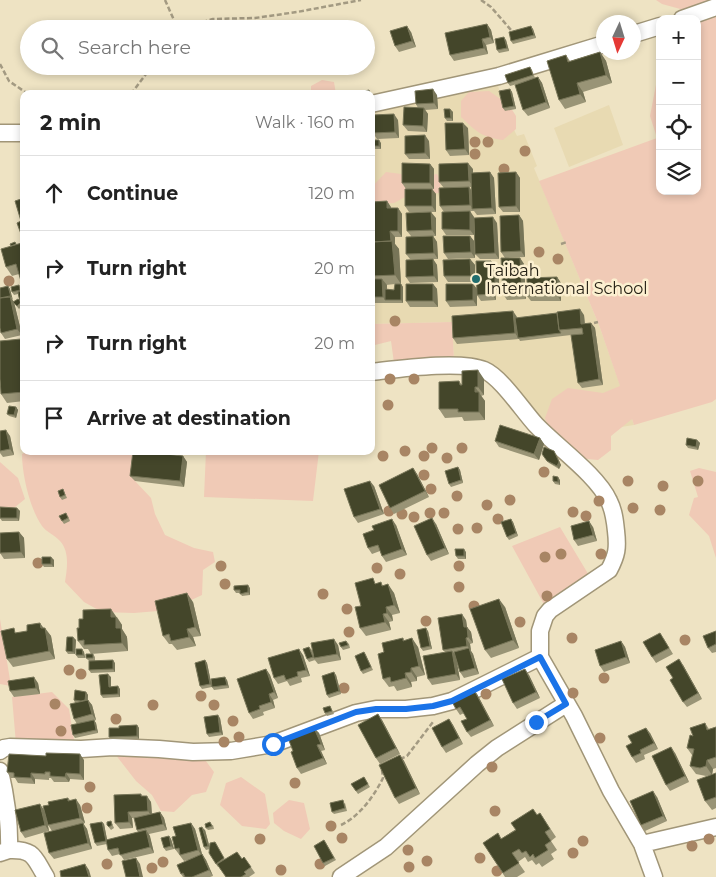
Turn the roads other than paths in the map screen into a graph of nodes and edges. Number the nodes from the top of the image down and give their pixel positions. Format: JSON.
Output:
{"nodes":[{"id":1,"x":713,"y":8,"type":"edge"},
{"id":2,"x":693,"y":15,"type":"edge"},
{"id":3,"x":656,"y":27,"type":"edge"},
{"id":4,"x":641,"y":32,"type":"edge"},
{"id":5,"x":596,"y":46,"type":"edge"},
{"id":6,"x":375,"y":103,"type":"edge"},
{"id":7,"x":0,"y":133,"type":"edge"},
{"id":8,"x":20,"y":133,"type":"edge"},
{"id":9,"x":375,"y":372,"type":"edge"},
{"id":10,"x":540,"y":657,"type":"junction"},
{"id":11,"x":566,"y":704,"type":"junction"},
{"id":12,"x":0,"y":751,"type":"edge"},
{"id":13,"x":0,"y":771,"type":"edge"},
{"id":14,"x":716,"y":827,"type":"edge"},
{"id":15,"x":642,"y":844,"type":"junction"},
{"id":16,"x":5,"y":852,"type":"edge"},
{"id":17,"x":46,"y":877,"type":"edge"},
{"id":18,"x":341,"y":877,"type":"edge"},
{"id":19,"x":654,"y":877,"type":"edge"}],
"edges":[{"from":1,"to":2,"type":"street"},
{"from":3,"to":4,"type":"street"},
{"from":5,"to":6,"type":"street"},
{"from":7,"to":8,"type":"street"},
{"from":9,"to":10,"type":"street"},
{"from":10,"to":11,"type":"street"},
{"from":10,"to":12,"type":"street"},
{"from":11,"to":15,"type":"street"},
{"from":11,"to":18,"type":"street"},
{"from":13,"to":16,"type":"street"},
{"from":14,"to":15,"type":"street"},
{"from":15,"to":19,"type":"street"},
{"from":16,"to":17,"type":"street"}]}
